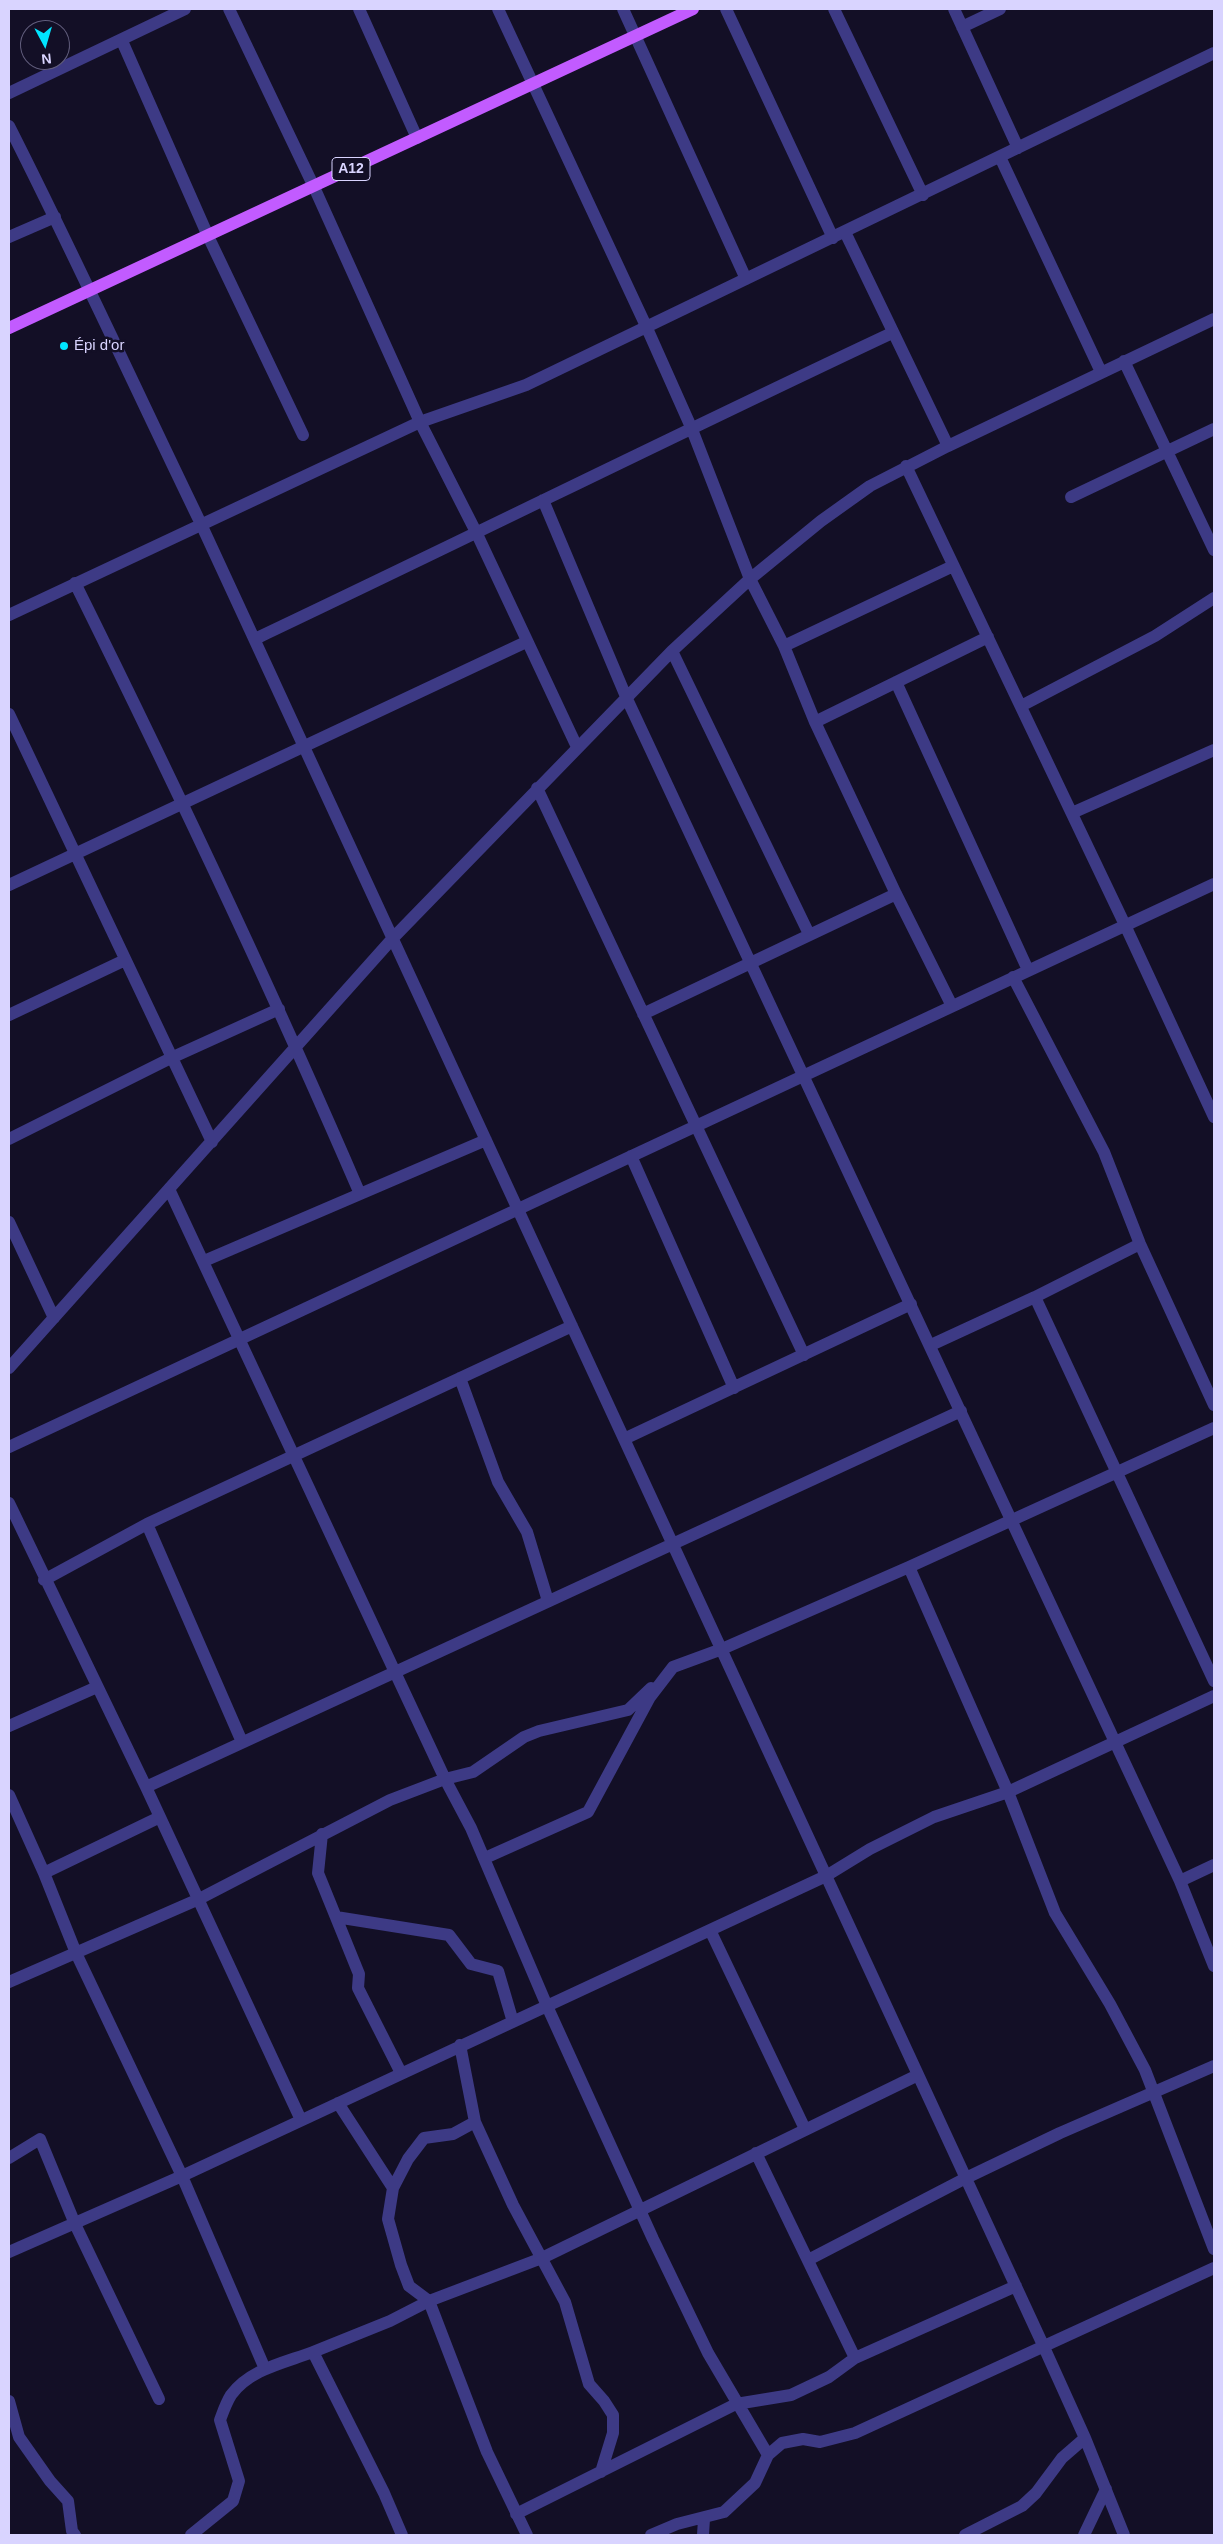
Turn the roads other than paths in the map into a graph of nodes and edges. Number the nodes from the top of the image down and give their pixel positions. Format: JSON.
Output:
{"nodes":[{"id":1,"x":185,"y":9,"type":"edge"},
{"id":2,"x":229,"y":9,"type":"edge"},
{"id":3,"x":359,"y":9,"type":"edge"},
{"id":4,"x":498,"y":9,"type":"edge"},
{"id":5,"x":623,"y":9,"type":"edge"},
{"id":6,"x":693,"y":9,"type":"edge"},
{"id":7,"x":726,"y":9,"type":"edge"},
{"id":8,"x":834,"y":9,"type":"edge"},
{"id":9,"x":954,"y":9,"type":"edge"},
{"id":10,"x":1000,"y":9,"type":"edge"},
{"id":11,"x":962,"y":27,"type":"junction"},
{"id":12,"x":636,"y":36,"type":"junction"},
{"id":13,"x":122,"y":41,"type":"junction"},
{"id":14,"x":1214,"y":53,"type":"edge"},
{"id":15,"x":534,"y":84,"type":"junction"},
{"id":16,"x":9,"y":93,"type":"edge"},
{"id":17,"x":9,"y":126,"type":"edge"},
{"id":18,"x":417,"y":138,"type":"junction"},
{"id":19,"x":1018,"y":148,"type":"junction"},
{"id":20,"x":1000,"y":157,"type":"junction"},
{"id":21,"x":314,"y":187,"type":"junction"},
{"id":22,"x":923,"y":195,"type":"junction"},
{"id":23,"x":55,"y":217,"type":"junction"},
{"id":24,"x":845,"y":232,"type":"junction"},
{"id":25,"x":208,"y":236,"type":"junction"},
{"id":26,"x":9,"y":237,"type":"edge"},
{"id":27,"x":833,"y":238,"type":"junction"},
{"id":28,"x":746,"y":280,"type":"junction"},
{"id":29,"x":87,"y":290,"type":"junction"},
{"id":30,"x":1214,"y":319,"type":"edge"},
{"id":31,"x":646,"y":326,"type":"junction"},
{"id":32,"x":9,"y":328,"type":"edge"},
{"id":33,"x":892,"y":333,"type":"junction"},
{"id":34,"x":1124,"y":361,"type":"junction"},
{"id":35,"x":1101,"y":372,"type":"junction"},
{"id":36,"x":420,"y":422,"type":"junction"},
{"id":37,"x":691,"y":427,"type":"junction"},
{"id":38,"x":1214,"y":429,"type":"edge"},
{"id":39,"x":303,"y":436,"type":"dead end"},
{"id":40,"x":948,"y":446,"type":"junction"},
{"id":41,"x":1166,"y":452,"type":"junction"},
{"id":42,"x":906,"y":466,"type":"junction"},
{"id":43,"x":1072,"y":497,"type":"dead end"},
{"id":44,"x":543,"y":500,"type":"junction"},
{"id":45,"x":201,"y":524,"type":"junction"},
{"id":46,"x":477,"y":534,"type":"junction"},
{"id":47,"x":1214,"y":550,"type":"edge"},
{"id":48,"x":953,"y":566,"type":"junction"},
{"id":49,"x":750,"y":579,"type":"junction"},
{"id":50,"x":76,"y":583,"type":"junction"},
{"id":51,"x":1214,"y":598,"type":"edge"},
{"id":52,"x":9,"y":614,"type":"edge"},
{"id":53,"x":988,"y":637,"type":"junction"},
{"id":54,"x":255,"y":640,"type":"junction"},
{"id":55,"x":526,"y":642,"type":"junction"},
{"id":56,"x":784,"y":646,"type":"junction"},
{"id":57,"x":672,"y":650,"type":"junction"},
{"id":58,"x":896,"y":682,"type":"junction"},
{"id":59,"x":627,"y":699,"type":"junction"},
{"id":60,"x":1021,"y":706,"type":"junction"},
{"id":61,"x":9,"y":714,"type":"edge"},
{"id":62,"x":815,"y":722,"type":"junction"},
{"id":63,"x":304,"y":746,"type":"junction"},
{"id":64,"x":576,"y":748,"type":"junction"},
{"id":65,"x":1214,"y":750,"type":"edge"},
{"id":66,"x":537,"y":788,"type":"junction"},
{"id":67,"x":184,"y":802,"type":"junction"},
{"id":68,"x":1072,"y":813,"type":"junction"},
{"id":69,"x":75,"y":854,"type":"junction"},
{"id":70,"x":1214,"y":884,"type":"edge"},
{"id":71,"x":9,"y":885,"type":"edge"},
{"id":72,"x":896,"y":894,"type":"junction"},
{"id":73,"x":1125,"y":924,"type":"junction"},
{"id":74,"x":808,"y":934,"type":"junction"},
{"id":75,"x":393,"y":938,"type":"junction"},
{"id":76,"x":125,"y":960,"type":"junction"},
{"id":77,"x":750,"y":962,"type":"junction"},
{"id":78,"x":1028,"y":970,"type":"junction"},
{"id":79,"x":1013,"y":977,"type":"junction"},
{"id":80,"x":952,"y":1006,"type":"junction"},
{"id":81,"x":279,"y":1009,"type":"junction"},
{"id":82,"x":643,"y":1014,"type":"junction"},
{"id":83,"x":9,"y":1015,"type":"edge"},
{"id":84,"x":297,"y":1047,"type":"junction"},
{"id":85,"x":171,"y":1058,"type":"junction"},
{"id":86,"x":804,"y":1075,"type":"junction"},
{"id":87,"x":1214,"y":1117,"type":"edge"},
{"id":88,"x":695,"y":1126,"type":"junction"},
{"id":89,"x":9,"y":1139,"type":"edge"},
{"id":90,"x":486,"y":1140,"type":"junction"},
{"id":91,"x":212,"y":1142,"type":"junction"},
{"id":92,"x":631,"y":1156,"type":"junction"},
{"id":93,"x":169,"y":1189,"type":"junction"},
{"id":94,"x":360,"y":1194,"type":"junction"},
{"id":95,"x":518,"y":1209,"type":"junction"},
{"id":96,"x":9,"y":1222,"type":"edge"},
{"id":97,"x":1140,"y":1244,"type":"junction"},
{"id":98,"x":204,"y":1261,"type":"junction"},
{"id":99,"x":1035,"y":1297,"type":"junction"},
{"id":100,"x":911,"y":1304,"type":"junction"},
{"id":101,"x":54,"y":1318,"type":"junction"},
{"id":102,"x":572,"y":1326,"type":"junction"},
{"id":103,"x":238,"y":1339,"type":"junction"},
{"id":104,"x":930,"y":1345,"type":"junction"},
{"id":105,"x":804,"y":1355,"type":"junction"},
{"id":106,"x":9,"y":1368,"type":"edge"},
{"id":107,"x":460,"y":1378,"type":"junction"},
{"id":108,"x":734,"y":1388,"type":"junction"},
{"id":109,"x":1214,"y":1405,"type":"edge"},
{"id":110,"x":961,"y":1411,"type":"junction"},
{"id":111,"x":1214,"y":1428,"type":"edge"},
{"id":112,"x":624,"y":1439,"type":"junction"},
{"id":113,"x":9,"y":1447,"type":"edge"},
{"id":114,"x":294,"y":1456,"type":"junction"},
{"id":115,"x":1115,"y":1473,"type":"junction"},
{"id":116,"x":9,"y":1503,"type":"edge"},
{"id":117,"x":1012,"y":1520,"type":"junction"},
{"id":118,"x":147,"y":1524,"type":"junction"},
{"id":119,"x":673,"y":1544,"type":"junction"},
{"id":120,"x":909,"y":1567,"type":"junction"},
{"id":121,"x":44,"y":1580,"type":"junction"},
{"id":122,"x":548,"y":1601,"type":"junction"},
{"id":123,"x":722,"y":1649,"type":"junction"},
{"id":124,"x":673,"y":1667,"type":"junction"},
{"id":125,"x":395,"y":1672,"type":"junction"},
{"id":126,"x":1214,"y":1681,"type":"edge"},
{"id":127,"x":97,"y":1687,"type":"junction"},
{"id":128,"x":1214,"y":1696,"type":"edge"},
{"id":129,"x":9,"y":1726,"type":"edge"},
{"id":130,"x":242,"y":1742,"type":"junction"},
{"id":131,"x":1115,"y":1742,"type":"junction"},
{"id":132,"x":445,"y":1779,"type":"junction"},
{"id":133,"x":146,"y":1786,"type":"junction"},
{"id":134,"x":1008,"y":1792,"type":"junction"},
{"id":135,"x":9,"y":1795,"type":"edge"},
{"id":136,"x":160,"y":1817,"type":"junction"},
{"id":137,"x":322,"y":1834,"type":"junction"},
{"id":138,"x":485,"y":1858,"type":"junction"},
{"id":139,"x":1214,"y":1865,"type":"edge"},
{"id":140,"x":44,"y":1873,"type":"junction"},
{"id":141,"x":826,"y":1876,"type":"junction"},
{"id":142,"x":1180,"y":1881,"type":"junction"},
{"id":143,"x":199,"y":1899,"type":"junction"},
{"id":144,"x":336,"y":1917,"type":"junction"},
{"id":145,"x":710,"y":1930,"type":"junction"},
{"id":146,"x":76,"y":1953,"type":"junction"},
{"id":147,"x":1214,"y":1966,"type":"edge"},
{"id":148,"x":9,"y":1982,"type":"edge"},
{"id":149,"x":547,"y":2006,"type":"junction"},
{"id":150,"x":513,"y":2022,"type":"junction"},
{"id":151,"x":460,"y":2045,"type":"junction"},
{"id":152,"x":1214,"y":2066,"type":"edge"},
{"id":153,"x":401,"y":2073,"type":"junction"},
{"id":154,"x":918,"y":2075,"type":"junction"},
{"id":155,"x":1153,"y":2093,"type":"junction"},
{"id":156,"x":338,"y":2103,"type":"junction"},
{"id":157,"x":301,"y":2120,"type":"junction"},
{"id":158,"x":475,"y":2122,"type":"junction"},
{"id":159,"x":805,"y":2129,"type":"junction"},
{"id":160,"x":756,"y":2153,"type":"junction"},
{"id":161,"x":9,"y":2158,"type":"edge"},
{"id":162,"x":182,"y":2176,"type":"junction"},
{"id":163,"x":966,"y":2178,"type":"junction"},
{"id":164,"x":393,"y":2188,"type":"junction"},
{"id":165,"x":640,"y":2210,"type":"junction"},
{"id":166,"x":75,"y":2224,"type":"junction"},
{"id":167,"x":1214,"y":2249,"type":"edge"},
{"id":168,"x":9,"y":2252,"type":"edge"},
{"id":169,"x":542,"y":2258,"type":"junction"},
{"id":170,"x":808,"y":2260,"type":"junction"},
{"id":171,"x":1214,"y":2268,"type":"edge"},
{"id":172,"x":1016,"y":2286,"type":"junction"},
{"id":173,"x":429,"y":2301,"type":"junction"},
{"id":174,"x":1043,"y":2345,"type":"junction"},
{"id":175,"x":313,"y":2352,"type":"junction"},
{"id":176,"x":855,"y":2358,"type":"junction"},
{"id":177,"x":264,"y":2369,"type":"junction"},
{"id":178,"x":159,"y":2399,"type":"dead end"},
{"id":179,"x":9,"y":2401,"type":"edge"},
{"id":180,"x":736,"y":2404,"type":"junction"},
{"id":181,"x":1085,"y":2438,"type":"junction"},
{"id":182,"x":768,"y":2455,"type":"junction"},
{"id":183,"x":600,"y":2472,"type":"junction"},
{"id":184,"x":1106,"y":2490,"type":"junction"},
{"id":185,"x":516,"y":2514,"type":"junction"},
{"id":186,"x":704,"y":2519,"type":"junction"},
{"id":187,"x":75,"y":2535,"type":"edge"},
{"id":188,"x":191,"y":2535,"type":"edge"},
{"id":189,"x":402,"y":2535,"type":"edge"},
{"id":190,"x":527,"y":2535,"type":"edge"},
{"id":191,"x":651,"y":2535,"type":"edge"},
{"id":192,"x":703,"y":2535,"type":"edge"},
{"id":193,"x":965,"y":2535,"type":"edge"},
{"id":194,"x":1084,"y":2535,"type":"edge"},
{"id":195,"x":1124,"y":2535,"type":"edge"}],
"edges":[{"from":1,"to":13,"type":"street"},
{"from":2,"to":21,"type":"street"},
{"from":3,"to":18,"type":"street"},
{"from":4,"to":15,"type":"street"},
{"from":5,"to":12,"type":"street"},
{"from":6,"to":12,"type":"main road","number":"A12"},
{"from":7,"to":27,"type":"street"},
{"from":8,"to":22,"type":"street"},
{"from":9,"to":11,"type":"street"},
{"from":10,"to":11,"type":"street"},
{"from":11,"to":19,"type":"street"},
{"from":12,"to":15,"type":"main road","number":"A12"},
{"from":12,"to":28,"type":"street"},
{"from":13,"to":16,"type":"street"},
{"from":13,"to":25,"type":"street"},
{"from":14,"to":19,"type":"street"},
{"from":15,"to":18,"type":"main road","number":"A12"},
{"from":15,"to":31,"type":"street"},
{"from":17,"to":23,"type":"street"},
{"from":18,"to":21,"type":"main road","number":"A12"},
{"from":19,"to":20,"type":"street"},
{"from":20,"to":22,"type":"street"},
{"from":20,"to":35,"type":"street"},
{"from":21,"to":25,"type":"main road","number":"A12"},
{"from":21,"to":36,"type":"street"},
{"from":22,"to":24,"type":"street"},
{"from":23,"to":26,"type":"street"},
{"from":23,"to":29,"type":"street"},
{"from":24,"to":27,"type":"street"},
{"from":24,"to":33,"type":"street"},
{"from":25,"to":29,"type":"main road","number":"A12"},
{"from":25,"to":39,"type":"street"},
{"from":27,"to":28,"type":"street"},
{"from":28,"to":31,"type":"street"},
{"from":29,"to":32,"type":"main road","number":"A12"},
{"from":29,"to":45,"type":"street"},
{"from":30,"to":34,"type":"street"},
{"from":31,"to":36,"type":"street"},
{"from":31,"to":37,"type":"street"},
{"from":33,"to":37,"type":"street"},
{"from":33,"to":40,"type":"street"},
{"from":34,"to":35,"type":"street"},
{"from":34,"to":41,"type":"street"},
{"from":35,"to":40,"type":"street"},
{"from":36,"to":45,"type":"street"},
{"from":36,"to":46,"type":"street"},
{"from":37,"to":44,"type":"street"},
{"from":37,"to":49,"type":"street"},
{"from":38,"to":41,"type":"street"},
{"from":40,"to":42,"type":"street"},
{"from":41,"to":43,"type":"street"},
{"from":41,"to":47,"type":"street"},
{"from":42,"to":48,"type":"street"},
{"from":42,"to":49,"type":"street"},
{"from":44,"to":46,"type":"street"},
{"from":44,"to":59,"type":"street"},
{"from":45,"to":50,"type":"street"},
{"from":45,"to":54,"type":"street"},
{"from":46,"to":54,"type":"street"},
{"from":46,"to":55,"type":"street"},
{"from":48,"to":53,"type":"street"},
{"from":48,"to":56,"type":"street"},
{"from":49,"to":56,"type":"street"},
{"from":49,"to":57,"type":"street"},
{"from":50,"to":52,"type":"street"},
{"from":50,"to":67,"type":"street"},
{"from":51,"to":60,"type":"street"},
{"from":53,"to":58,"type":"street"},
{"from":53,"to":60,"type":"street"},
{"from":54,"to":63,"type":"street"},
{"from":55,"to":63,"type":"street"},
{"from":55,"to":64,"type":"street"},
{"from":56,"to":62,"type":"street"},
{"from":57,"to":59,"type":"street"},
{"from":57,"to":74,"type":"street"},
{"from":58,"to":62,"type":"street"},
{"from":58,"to":78,"type":"street"},
{"from":59,"to":64,"type":"street"},
{"from":59,"to":77,"type":"street"},
{"from":60,"to":68,"type":"street"},
{"from":61,"to":69,"type":"street"},
{"from":62,"to":72,"type":"street"},
{"from":63,"to":67,"type":"street"},
{"from":63,"to":75,"type":"street"},
{"from":64,"to":66,"type":"street"},
{"from":65,"to":68,"type":"street"},
{"from":66,"to":75,"type":"street"},
{"from":66,"to":82,"type":"street"},
{"from":67,"to":69,"type":"street"},
{"from":67,"to":81,"type":"street"},
{"from":68,"to":73,"type":"street"},
{"from":69,"to":71,"type":"street"},
{"from":69,"to":76,"type":"street"},
{"from":70,"to":73,"type":"street"},
{"from":72,"to":74,"type":"street"},
{"from":72,"to":80,"type":"street"},
{"from":73,"to":78,"type":"street"},
{"from":73,"to":87,"type":"street"},
{"from":74,"to":77,"type":"street"},
{"from":75,"to":84,"type":"street"},
{"from":75,"to":90,"type":"street"},
{"from":76,"to":83,"type":"street"},
{"from":76,"to":85,"type":"street"},
{"from":77,"to":82,"type":"street"},
{"from":77,"to":86,"type":"street"},
{"from":78,"to":79,"type":"street"},
{"from":79,"to":80,"type":"street"},
{"from":79,"to":97,"type":"street"},
{"from":80,"to":86,"type":"street"},
{"from":81,"to":84,"type":"street"},
{"from":81,"to":85,"type":"street"},
{"from":82,"to":88,"type":"street"},
{"from":84,"to":91,"type":"street"},
{"from":84,"to":94,"type":"street"},
{"from":85,"to":89,"type":"street"},
{"from":85,"to":91,"type":"street"},
{"from":86,"to":88,"type":"street"},
{"from":86,"to":100,"type":"street"},
{"from":88,"to":92,"type":"street"},
{"from":88,"to":105,"type":"street"},
{"from":90,"to":94,"type":"street"},
{"from":90,"to":95,"type":"street"},
{"from":91,"to":93,"type":"street"},
{"from":92,"to":95,"type":"street"},
{"from":92,"to":108,"type":"street"},
{"from":93,"to":98,"type":"street"},
{"from":93,"to":101,"type":"street"},
{"from":94,"to":98,"type":"street"},
{"from":95,"to":102,"type":"street"},
{"from":95,"to":103,"type":"street"},
{"from":96,"to":101,"type":"street"},
{"from":97,"to":99,"type":"street"},
{"from":97,"to":109,"type":"street"},
{"from":98,"to":103,"type":"street"},
{"from":99,"to":104,"type":"street"},
{"from":99,"to":115,"type":"street"},
{"from":100,"to":104,"type":"street"},
{"from":100,"to":105,"type":"street"},
{"from":101,"to":106,"type":"street"},
{"from":102,"to":107,"type":"street"},
{"from":102,"to":112,"type":"street"},
{"from":103,"to":113,"type":"street"},
{"from":103,"to":114,"type":"street"},
{"from":104,"to":110,"type":"street"},
{"from":105,"to":108,"type":"street"},
{"from":107,"to":114,"type":"street"},
{"from":107,"to":122,"type":"street"},
{"from":108,"to":112,"type":"street"},
{"from":110,"to":117,"type":"street"},
{"from":110,"to":119,"type":"street"},
{"from":111,"to":115,"type":"street"},
{"from":112,"to":119,"type":"street"},
{"from":114,"to":118,"type":"street"},
{"from":114,"to":125,"type":"street"},
{"from":115,"to":117,"type":"street"},
{"from":115,"to":126,"type":"street"},
{"from":116,"to":121,"type":"street"},
{"from":117,"to":120,"type":"street"},
{"from":117,"to":131,"type":"street"},
{"from":118,"to":121,"type":"street"},
{"from":118,"to":130,"type":"street"},
{"from":119,"to":122,"type":"street"},
{"from":119,"to":123,"type":"street"},
{"from":120,"to":123,"type":"street"},
{"from":120,"to":134,"type":"street"},
{"from":121,"to":127,"type":"street"},
{"from":122,"to":125,"type":"street"},
{"from":123,"to":124,"type":"street"},
{"from":123,"to":141,"type":"street"},
{"from":124,"to":132,"type":"street"},
{"from":124,"to":138,"type":"street"},
{"from":125,"to":130,"type":"street"},
{"from":125,"to":132,"type":"street"},
{"from":127,"to":129,"type":"street"},
{"from":127,"to":133,"type":"street"},
{"from":128,"to":131,"type":"street"},
{"from":130,"to":133,"type":"street"},
{"from":131,"to":134,"type":"street"},
{"from":131,"to":142,"type":"street"},
{"from":132,"to":137,"type":"street"},
{"from":132,"to":138,"type":"street"},
{"from":133,"to":136,"type":"street"},
{"from":134,"to":141,"type":"street"},
{"from":134,"to":155,"type":"street"},
{"from":135,"to":140,"type":"street"},
{"from":136,"to":140,"type":"street"},
{"from":136,"to":143,"type":"street"},
{"from":137,"to":143,"type":"street"},
{"from":137,"to":144,"type":"street"},
{"from":138,"to":149,"type":"street"},
{"from":139,"to":142,"type":"street"},
{"from":140,"to":146,"type":"street"},
{"from":141,"to":145,"type":"street"},
{"from":141,"to":154,"type":"street"},
{"from":142,"to":147,"type":"street"},
{"from":143,"to":146,"type":"street"},
{"from":143,"to":157,"type":"street"},
{"from":144,"to":150,"type":"street"},
{"from":144,"to":153,"type":"street"},
{"from":145,"to":149,"type":"street"},
{"from":145,"to":159,"type":"street"},
{"from":146,"to":148,"type":"street"},
{"from":146,"to":162,"type":"street"},
{"from":149,"to":150,"type":"street"},
{"from":149,"to":165,"type":"street"},
{"from":150,"to":151,"type":"street"},
{"from":151,"to":153,"type":"street"},
{"from":151,"to":158,"type":"street"},
{"from":152,"to":155,"type":"street"},
{"from":153,"to":156,"type":"street"},
{"from":154,"to":159,"type":"street"},
{"from":154,"to":163,"type":"street"},
{"from":155,"to":163,"type":"street"},
{"from":155,"to":167,"type":"street"},
{"from":156,"to":157,"type":"street"},
{"from":156,"to":164,"type":"street"},
{"from":157,"to":162,"type":"street"},
{"from":158,"to":164,"type":"street"},
{"from":158,"to":169,"type":"street"},
{"from":159,"to":160,"type":"street"},
{"from":160,"to":165,"type":"street"},
{"from":160,"to":170,"type":"street"},
{"from":161,"to":166,"type":"street"},
{"from":162,"to":166,"type":"street"},
{"from":162,"to":177,"type":"street"},
{"from":163,"to":170,"type":"street"},
{"from":163,"to":172,"type":"street"},
{"from":164,"to":173,"type":"street"},
{"from":165,"to":169,"type":"street"},
{"from":165,"to":180,"type":"street"},
{"from":166,"to":168,"type":"street"},
{"from":166,"to":178,"type":"street"},
{"from":169,"to":173,"type":"street"},
{"from":169,"to":183,"type":"street"},
{"from":170,"to":176,"type":"street"},
{"from":171,"to":174,"type":"street"},
{"from":172,"to":174,"type":"street"},
{"from":172,"to":176,"type":"street"},
{"from":173,"to":175,"type":"street"},
{"from":173,"to":185,"type":"street"},
{"from":174,"to":181,"type":"street"},
{"from":174,"to":182,"type":"street"},
{"from":175,"to":177,"type":"street"},
{"from":175,"to":189,"type":"street"},
{"from":176,"to":180,"type":"street"},
{"from":177,"to":188,"type":"street"},
{"from":179,"to":187,"type":"street"},
{"from":180,"to":182,"type":"street"},
{"from":180,"to":183,"type":"street"},
{"from":181,"to":184,"type":"street"},
{"from":181,"to":193,"type":"street"},
{"from":182,"to":186,"type":"street"},
{"from":183,"to":185,"type":"street"},
{"from":184,"to":194,"type":"street"},
{"from":184,"to":195,"type":"street"},
{"from":185,"to":190,"type":"street"},
{"from":186,"to":191,"type":"street"},
{"from":186,"to":192,"type":"street"}]}
